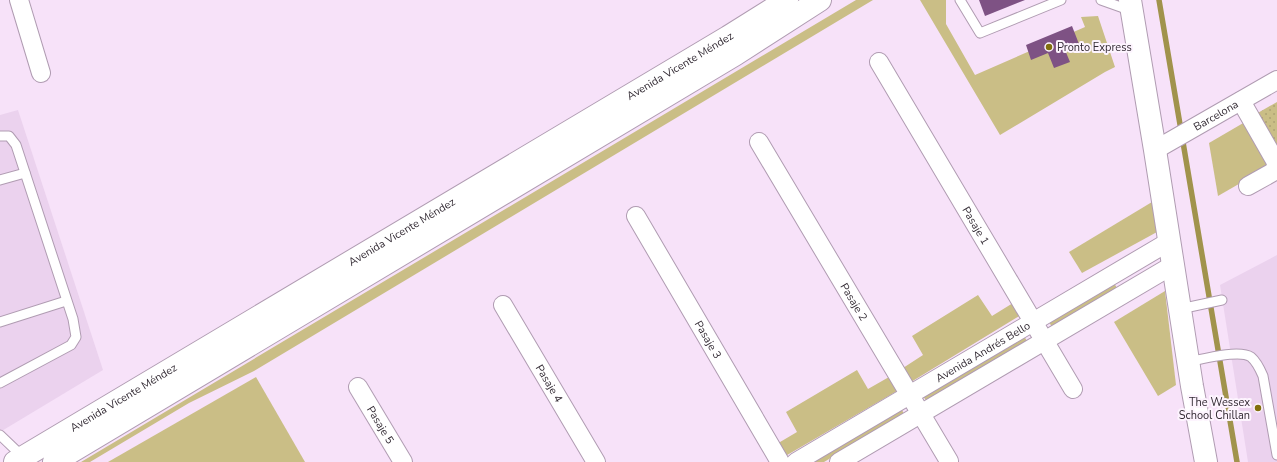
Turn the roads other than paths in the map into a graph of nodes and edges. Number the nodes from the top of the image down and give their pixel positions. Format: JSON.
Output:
{"nodes":[{"id":1,"x":19,"y":0,"type":"edge"},
{"id":2,"x":787,"y":0,"type":"edge"},
{"id":3,"x":820,"y":0,"type":"edge"},
{"id":4,"x":960,"y":0,"type":"edge"},
{"id":5,"x":1060,"y":0,"type":"edge"},
{"id":6,"x":1101,"y":0,"type":"edge"},
{"id":7,"x":1131,"y":6,"type":"edge"},
{"id":8,"x":879,"y":62,"type":"dead end"},
{"id":9,"x":41,"y":73,"type":"dead end"},
{"id":10,"x":1277,"y":80,"type":"edge"},
{"id":11,"x":1241,"y":101,"type":"junction"},
{"id":12,"x":0,"y":136,"type":"edge"},
{"id":13,"x":759,"y":142,"type":"dead end"},
{"id":14,"x":1155,"y":150,"type":"junction"},
{"id":15,"x":1277,"y":164,"type":"edge"},
{"id":16,"x":25,"y":172,"type":"junction"},
{"id":17,"x":0,"y":180,"type":"edge"},
{"id":18,"x":1248,"y":186,"type":"dead end"},
{"id":19,"x":636,"y":216,"type":"dead end"},
{"id":20,"x":1170,"y":241,"type":"junction"},
{"id":21,"x":1173,"y":265,"type":"junction"},
{"id":22,"x":1222,"y":300,"type":"dead end"},
{"id":23,"x":66,"y":301,"type":"junction"},
{"id":24,"x":503,"y":305,"type":"dead end"},
{"id":25,"x":1180,"y":309,"type":"junction"},
{"id":26,"x":0,"y":322,"type":"edge"},
{"id":27,"x":1033,"y":322,"type":"junction"},
{"id":28,"x":1045,"y":341,"type":"junction"},
{"id":29,"x":1188,"y":362,"type":"junction"},
{"id":30,"x":0,"y":383,"type":"edge"},
{"id":31,"x":358,"y":387,"type":"dead end"},
{"id":32,"x":1073,"y":389,"type":"dead end"},
{"id":33,"x":909,"y":395,"type":"junction"},
{"id":34,"x":921,"y":414,"type":"junction"},
{"id":35,"x":0,"y":434,"type":"edge"},
{"id":36,"x":1277,"y":455,"type":"edge"},
{"id":37,"x":19,"y":460,"type":"edge"},
{"id":38,"x":949,"y":461,"type":"edge"},
{"id":39,"x":54,"y":462,"type":"edge"},
{"id":40,"x":403,"y":462,"type":"edge"},
{"id":41,"x":596,"y":462,"type":"edge"},
{"id":42,"x":780,"y":462,"type":"edge"},
{"id":43,"x":796,"y":462,"type":"edge"},
{"id":44,"x":839,"y":462,"type":"edge"},
{"id":45,"x":1206,"y":462,"type":"edge"}],
"edges":[{"from":1,"to":9,"type":"street"},
{"from":2,"to":37,"type":"main road","name":"Avenida Vicente Méndez"},
{"from":3,"to":39,"type":"main road","name":"Avenida Vicente Méndez"},
{"from":4,"to":5,"type":"lane"},
{"from":6,"to":7,"type":"lane"},
{"from":7,"to":14,"type":"main road"},
{"from":8,"to":27,"type":"street","name":"Pasaje 1"},
{"from":10,"to":11,"type":"street","name":"Barcelona"},
{"from":11,"to":14,"type":"street","name":"Barcelona"},
{"from":11,"to":15,"type":"street"},
{"from":12,"to":16,"type":"lane"},
{"from":13,"to":33,"type":"street","name":"Pasaje 2"},
{"from":14,"to":20,"type":"main road"},
{"from":15,"to":18,"type":"street"},
{"from":16,"to":17,"type":"lane"},
{"from":16,"to":23,"type":"lane"},
{"from":19,"to":42,"type":"street","name":"Pasaje 3"},
{"from":20,"to":21,"type":"main road"},
{"from":20,"to":27,"type":"street","name":"Avenida Andrés Bello"},
{"from":21,"to":25,"type":"main road"},
{"from":21,"to":28,"type":"street","name":"Avenida Andrés Bello"},
{"from":22,"to":25,"type":"lane"},
{"from":23,"to":26,"type":"lane"},
{"from":23,"to":30,"type":"lane"},
{"from":24,"to":41,"type":"street","name":"Pasaje 4"},
{"from":25,"to":29,"type":"main road"},
{"from":27,"to":28,"type":"street","name":"Pasaje 1"},
{"from":27,"to":33,"type":"street","name":"Avenida Andrés Bello"},
{"from":28,"to":32,"type":"street","name":"Pasaje 1"},
{"from":28,"to":34,"type":"street","name":"Avenida Andrés Bello"},
{"from":29,"to":36,"type":"lane"},
{"from":29,"to":45,"type":"main road"},
{"from":31,"to":40,"type":"street","name":"Pasaje 5"},
{"from":33,"to":34,"type":"street","name":"Pasaje 2"},
{"from":33,"to":43,"type":"street","name":"Avenida Andrés Bello"},
{"from":34,"to":38,"type":"street","name":"Pasaje 2"},
{"from":34,"to":44,"type":"street","name":"Avenida Andrés Bello"},
{"from":35,"to":37,"type":"lane"}]}
